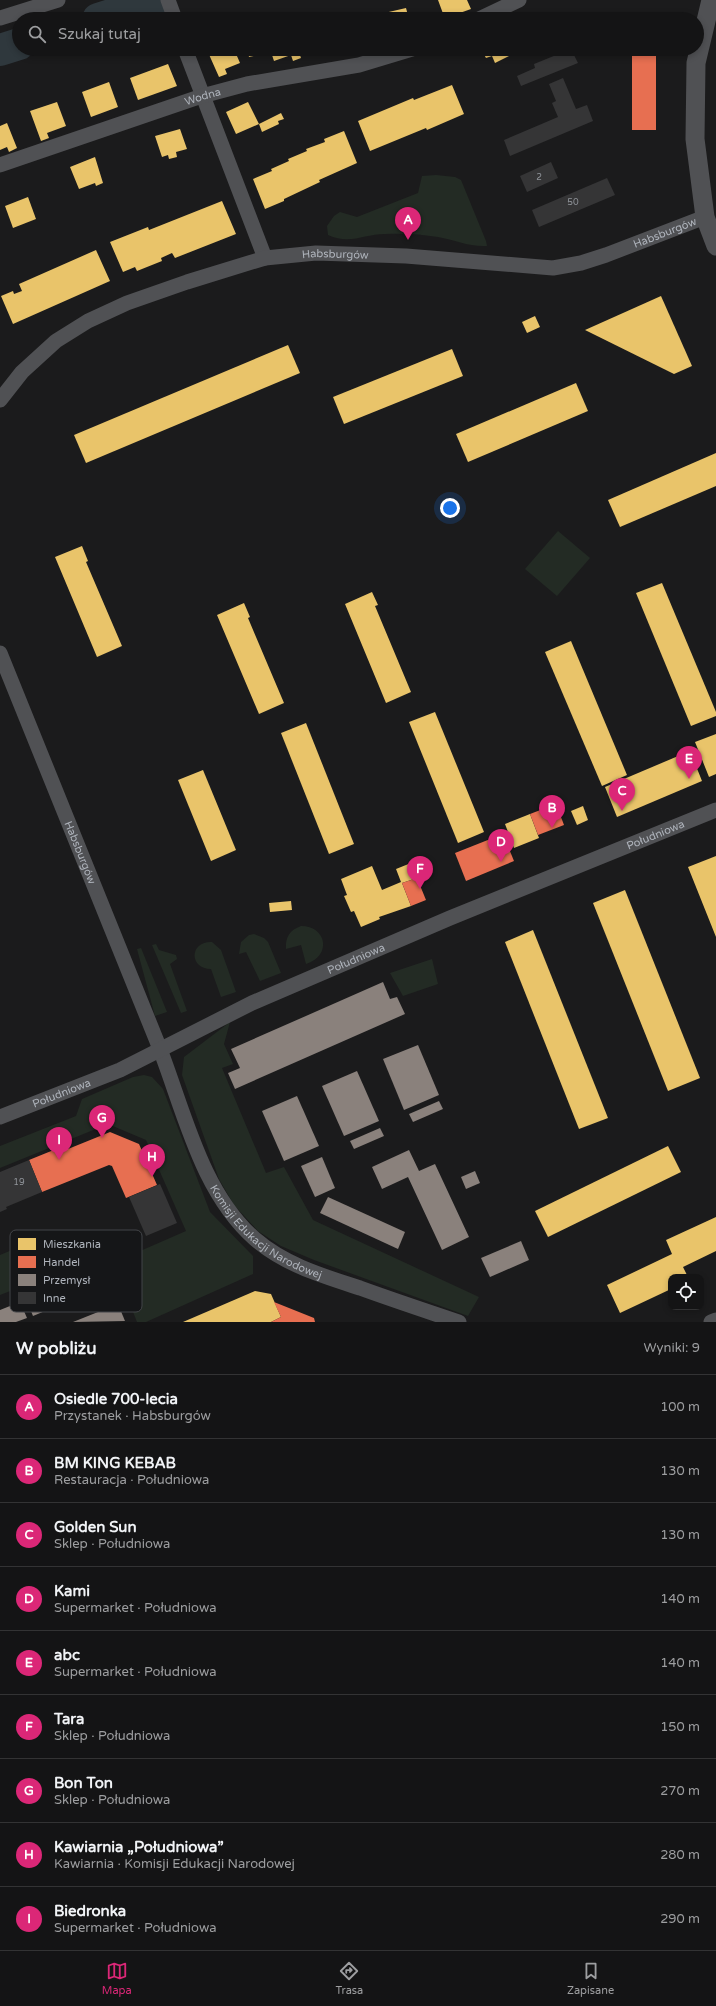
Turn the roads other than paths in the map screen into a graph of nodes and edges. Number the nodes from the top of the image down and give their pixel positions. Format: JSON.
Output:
{"nodes":[{"id":1,"x":58,"y":0,"type":"edge"},
{"id":2,"x":519,"y":0,"type":"edge"},
{"id":3,"x":711,"y":0,"type":"edge"},
{"id":4,"x":19,"y":12,"type":"edge"},
{"id":5,"x":494,"y":12,"type":"edge"},
{"id":6,"x":12,"y":14,"type":"edge"},
{"id":7,"x":0,"y":18,"type":"edge"},
{"id":8,"x":704,"y":29,"type":"edge"},
{"id":9,"x":188,"y":56,"type":"edge"},
{"id":10,"x":389,"y":56,"type":"edge"},
{"id":11,"x":698,"y":56,"type":"edge"},
{"id":12,"x":202,"y":96,"type":"junction"},
{"id":13,"x":0,"y":166,"type":"edge"},
{"id":14,"x":705,"y":217,"type":"junction"},
{"id":15,"x":716,"y":246,"type":"edge"},
{"id":16,"x":265,"y":258,"type":"junction"},
{"id":17,"x":0,"y":400,"type":"edge"},
{"id":18,"x":0,"y":653,"type":"edge"},
{"id":19,"x":716,"y":810,"type":"edge"},
{"id":20,"x":161,"y":1051,"type":"junction"},
{"id":21,"x":0,"y":1117,"type":"edge"},
{"id":22,"x":716,"y":1320,"type":"edge"},
{"id":23,"x":458,"y":1322,"type":"edge"},
{"id":24,"x":711,"y":1322,"type":"edge"}],
"edges":[{"from":1,"to":4,"type":"street"},
{"from":2,"to":5,"type":"street"},
{"from":3,"to":8,"type":"street"},
{"from":6,"to":7,"type":"street"},
{"from":9,"to":12,"type":"street"},
{"from":10,"to":12,"type":"street","name":"Wodna"},
{"from":11,"to":14,"type":"street"},
{"from":12,"to":13,"type":"street","name":"Wodna"},
{"from":12,"to":16,"type":"street"},
{"from":14,"to":15,"type":"street"},
{"from":14,"to":16,"type":"street","name":"Habsburgów"},
{"from":16,"to":17,"type":"street","name":"Habsburgów"},
{"from":18,"to":20,"type":"street","name":"Habsburgów"},
{"from":19,"to":20,"type":"street","name":"Południowa"},
{"from":20,"to":21,"type":"street","name":"Południowa"},
{"from":20,"to":23,"type":"street","name":"Komisji Edukacji Narodowej"},
{"from":22,"to":24,"type":"street"}]}
